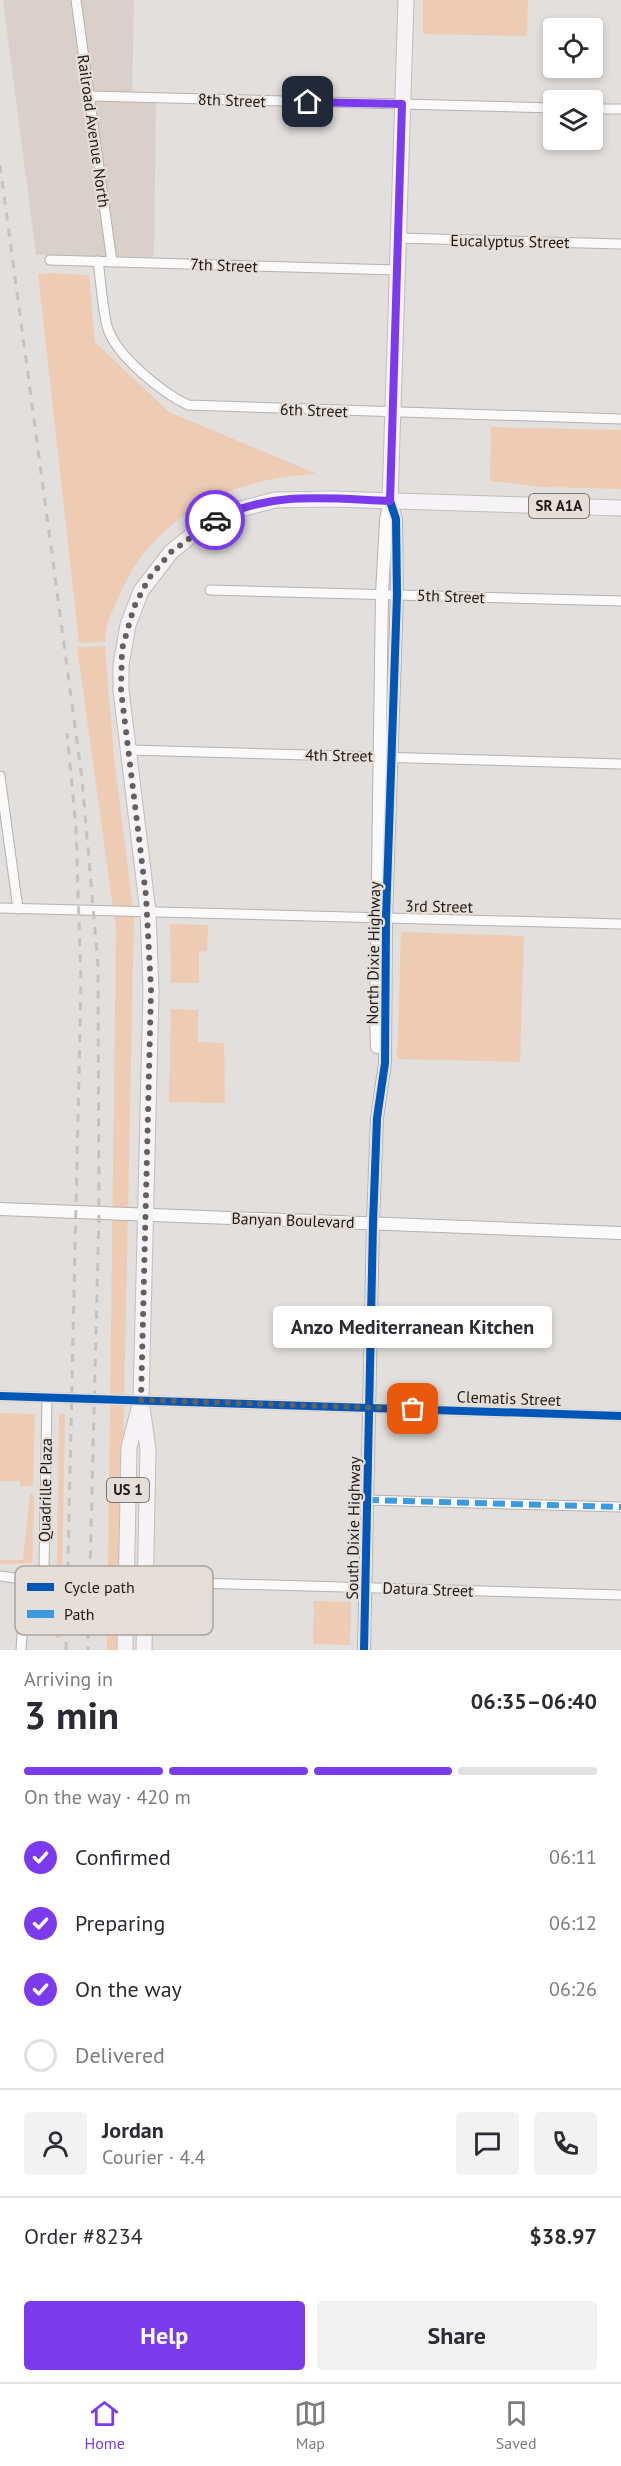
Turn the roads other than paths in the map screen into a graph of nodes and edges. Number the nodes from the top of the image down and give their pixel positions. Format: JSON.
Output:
{"nodes":[{"id":1,"x":76,"y":0,"type":"edge"},
{"id":2,"x":406,"y":0,"type":"edge"},
{"id":3,"x":90,"y":96,"type":"junction"},
{"id":4,"x":402,"y":104,"type":"junction"},
{"id":5,"x":543,"y":108,"type":"edge"},
{"id":6,"x":603,"y":109,"type":"edge"},
{"id":7,"x":621,"y":109,"type":"edge"},
{"id":8,"x":398,"y":238,"type":"junction"},
{"id":9,"x":621,"y":244,"type":"edge"},
{"id":10,"x":51,"y":260,"type":"dead end"},
{"id":11,"x":98,"y":261,"type":"junction"},
{"id":12,"x":112,"y":262,"type":"junction"},
{"id":13,"x":397,"y":270,"type":"junction"},
{"id":14,"x":392,"y":413,"type":"junction"},
{"id":15,"x":621,"y":419,"type":"edge"},
{"id":16,"x":390,"y":501,"type":"junction"},
{"id":17,"x":621,"y":508,"type":"edge"},
{"id":18,"x":210,"y":590,"type":"dead end"},
{"id":19,"x":382,"y":594,"type":"junction"},
{"id":20,"x":397,"y":595,"type":"junction"},
{"id":21,"x":621,"y":601,"type":"edge"},
{"id":22,"x":129,"y":750,"type":"junction"},
{"id":23,"x":386,"y":756,"type":"junction"},
{"id":24,"x":621,"y":764,"type":"edge"},
{"id":25,"x":0,"y":776,"type":"edge"},
{"id":26,"x":0,"y":908,"type":"edge"},
{"id":27,"x":18,"y":909,"type":"junction"},
{"id":28,"x":147,"y":912,"type":"junction"},
{"id":29,"x":382,"y":918,"type":"junction"},
{"id":30,"x":621,"y":924,"type":"edge"},
{"id":31,"x":0,"y":1209,"type":"edge"},
{"id":32,"x":145,"y":1214,"type":"junction"},
{"id":33,"x":373,"y":1223,"type":"junction"},
{"id":34,"x":621,"y":1233,"type":"edge"},
{"id":35,"x":0,"y":1396,"type":"edge"},
{"id":36,"x":47,"y":1398,"type":"junction"},
{"id":37,"x":141,"y":1400,"type":"junction"},
{"id":38,"x":369,"y":1407,"type":"junction"},
{"id":39,"x":621,"y":1416,"type":"edge"},
{"id":40,"x":367,"y":1500,"type":"junction"},
{"id":41,"x":621,"y":1507,"type":"edge"},
{"id":42,"x":44,"y":1566,"type":"edge"},
{"id":43,"x":126,"y":1566,"type":"edge"},
{"id":44,"x":146,"y":1566,"type":"edge"},
{"id":45,"x":0,"y":1576,"type":"edge"},
{"id":46,"x":15,"y":1578,"type":"edge"},
{"id":47,"x":213,"y":1584,"type":"edge"},
{"id":48,"x":366,"y":1587,"type":"junction"},
{"id":49,"x":621,"y":1594,"type":"edge"},
{"id":50,"x":22,"y":1635,"type":"edge"},
{"id":51,"x":125,"y":1635,"type":"edge"},
{"id":52,"x":144,"y":1635,"type":"edge"},
{"id":53,"x":21,"y":1650,"type":"edge"},
{"id":54,"x":125,"y":1650,"type":"edge"},
{"id":55,"x":144,"y":1650,"type":"edge"},
{"id":56,"x":364,"y":1650,"type":"edge"}],
"edges":[{"from":1,"to":3,"type":"street","name":"Railroad Avenue North"},
{"from":2,"to":4,"type":"main road","name":"North Dixie Highway"},
{"from":3,"to":4,"type":"street","name":"8th Street"},
{"from":3,"to":12,"type":"street","name":"Railroad Avenue North"},
{"from":4,"to":5,"type":"street","name":"8th Street"},
{"from":4,"to":8,"type":"main road","name":"North Dixie Highway"},
{"from":6,"to":7,"type":"street"},
{"from":8,"to":9,"type":"street","name":"Eucalyptus Street"},
{"from":8,"to":13,"type":"main road","name":"North Dixie Highway"},
{"from":10,"to":11,"type":"street","name":"7th Street"},
{"from":11,"to":12,"type":"street","name":"7th Street"},
{"from":11,"to":14,"type":"street","name":"6th Street"},
{"from":12,"to":13,"type":"street","name":"7th Street"},
{"from":13,"to":14,"type":"main road","name":"North Dixie Highway"},
{"from":14,"to":15,"type":"street","name":"6th Street"},
{"from":14,"to":16,"type":"main road","name":"North Dixie Highway"},
{"from":16,"to":17,"type":"main road","number":"SR A1A"},
{"from":16,"to":19,"type":"street","name":"North Dixie Highway"},
{"from":16,"to":20,"type":"street","name":"North Dixie Highway"},
{"from":16,"to":22,"type":"main road","number":"US 1"},
{"from":18,"to":19,"type":"street","name":"5th Street"},
{"from":19,"to":20,"type":"street","name":"5th Street"},
{"from":19,"to":23,"type":"street","name":"North Dixie Highway"},
{"from":20,"to":21,"type":"street","name":"5th Street"},
{"from":20,"to":23,"type":"street","name":"North Dixie Highway"},
{"from":22,"to":23,"type":"street","name":"4th Street"},
{"from":22,"to":28,"type":"main road","number":"US 1"},
{"from":23,"to":24,"type":"street","name":"4th Street"},
{"from":23,"to":29,"type":"street","name":"North Dixie Highway"},
{"from":25,"to":27,"type":"street"},
{"from":26,"to":27,"type":"street","name":"3rd Street"},
{"from":27,"to":28,"type":"street","name":"3rd Street"},
{"from":28,"to":29,"type":"street","name":"3rd Street"},
{"from":28,"to":32,"type":"main road","number":"US 1"},
{"from":29,"to":30,"type":"street","name":"3rd Street"},
{"from":29,"to":33,"type":"street","name":"North Dixie Highway"},
{"from":31,"to":32,"type":"street","name":"Banyan Boulevard"},
{"from":32,"to":33,"type":"street","name":"Banyan Boulevard"},
{"from":32,"to":37,"type":"main road","number":"US 1"},
{"from":33,"to":34,"type":"street","name":"Banyan Boulevard"},
{"from":33,"to":38,"type":"street","name":"North Dixie Highway"},
{"from":35,"to":36,"type":"street","name":"Clematis Street"},
{"from":36,"to":37,"type":"street","name":"Clematis Street"},
{"from":36,"to":42,"type":"street","name":"Quadrille Plaza"},
{"from":37,"to":38,"type":"street","name":"Clematis Street"},
{"from":37,"to":43,"type":"main road","number":"US 1"},
{"from":37,"to":44,"type":"main road","number":"US 1"},
{"from":38,"to":39,"type":"street","name":"Clematis Street"},
{"from":38,"to":40,"type":"street","name":"South Dixie Highway"},
{"from":40,"to":41,"type":"street"},
{"from":40,"to":48,"type":"street","name":"South Dixie Highway"},
{"from":45,"to":46,"type":"street"},
{"from":47,"to":48,"type":"street","name":"Datura Street"},
{"from":48,"to":49,"type":"street","name":"Datura Street"},
{"from":48,"to":56,"type":"street","name":"South Dixie Highway"},
{"from":50,"to":53,"type":"street","name":"Quadrille Plaza"},
{"from":51,"to":54,"type":"main road","number":"US 1"},
{"from":52,"to":55,"type":"main road","number":"US 1"}]}
